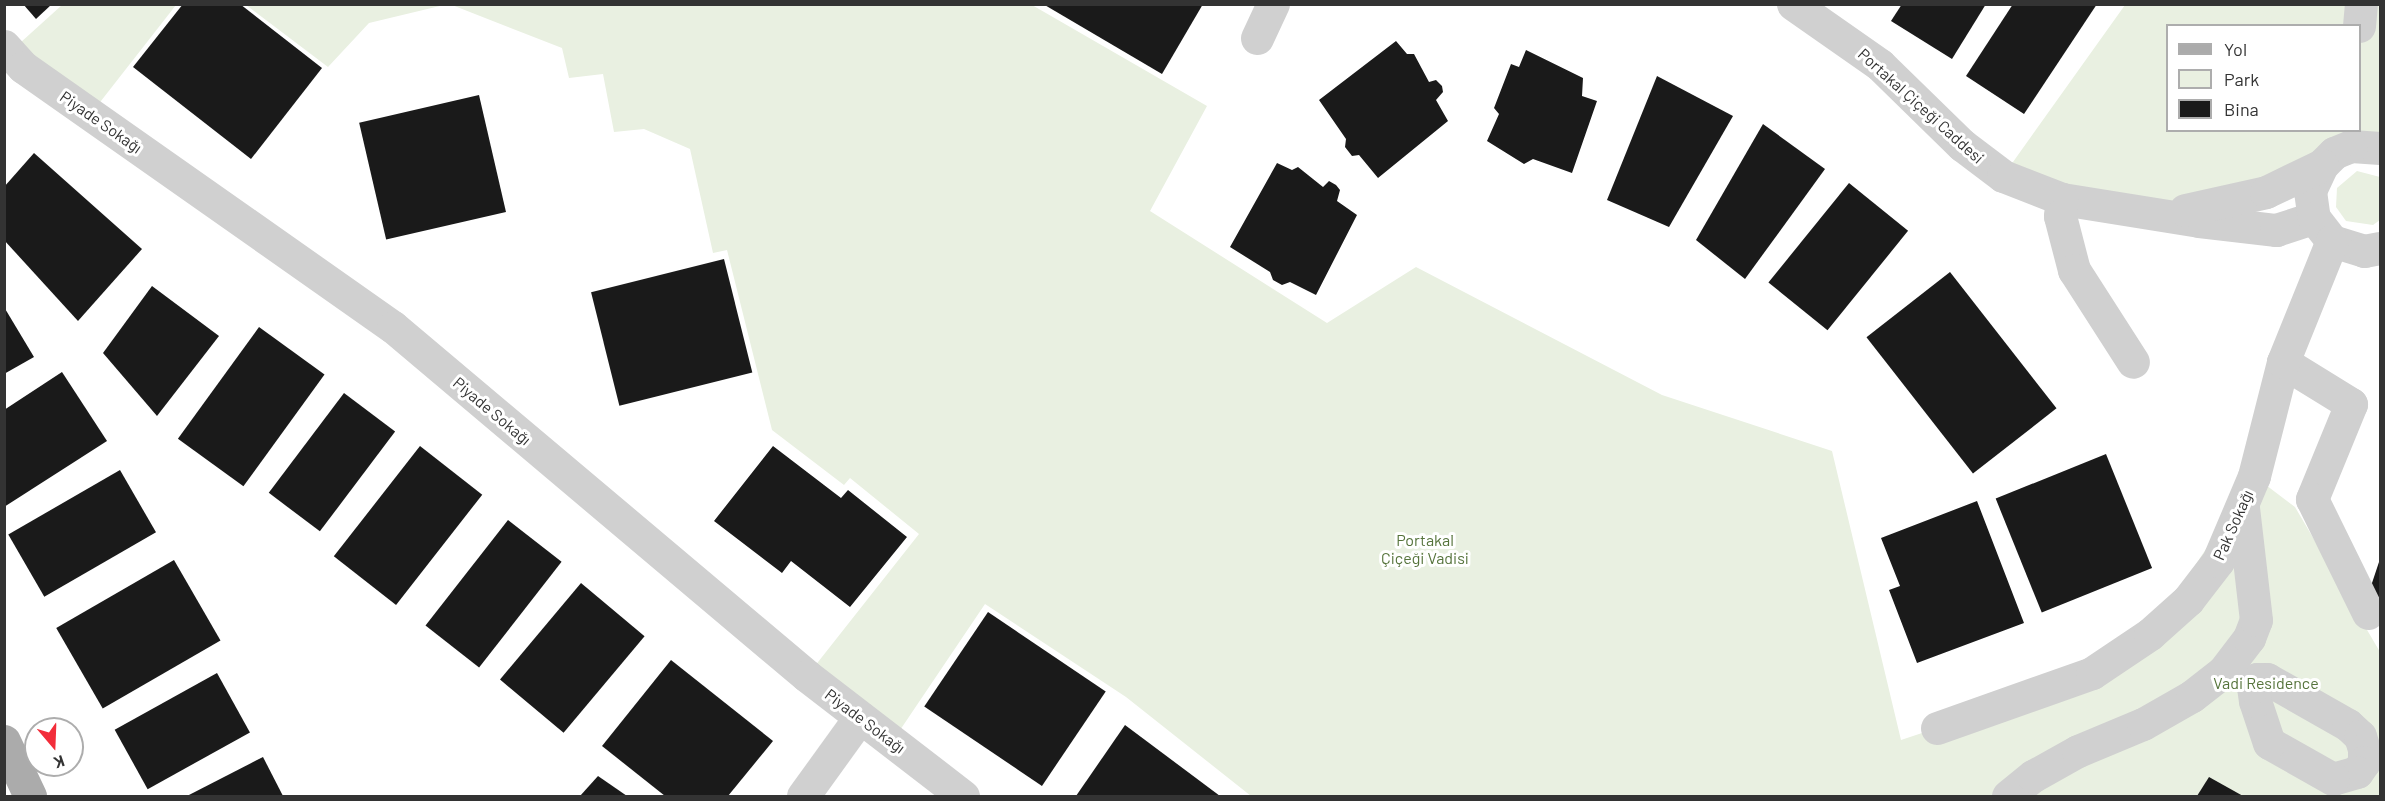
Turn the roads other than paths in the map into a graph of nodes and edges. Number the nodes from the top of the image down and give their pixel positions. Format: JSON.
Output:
{"nodes":[{"id":1,"x":1274,"y":4,"type":"edge"},
{"id":2,"x":1793,"y":4,"type":"edge"},
{"id":3,"x":2361,"y":4,"type":"edge"},
{"id":4,"x":2359,"y":24,"type":"edge"},
{"id":5,"x":1257,"y":38,"type":"dead end"},
{"id":6,"x":11,"y":66,"type":"edge"},
{"id":7,"x":2361,"y":142,"type":"edge"},
{"id":8,"x":2322,"y":165,"type":"junction"},
{"id":9,"x":2062,"y":199,"type":"junction"},
{"id":10,"x":2161,"y":214,"type":"junction"},
{"id":11,"x":2323,"y":230,"type":"junction"},
{"id":12,"x":2375,"y":251,"type":"edge"},
{"id":13,"x":2133,"y":362,"type":"dead end"},
{"id":14,"x":2283,"y":362,"type":"junction"},
{"id":15,"x":2242,"y":502,"type":"junction"},
{"id":16,"x":2368,"y":613,"type":"dead end"},
{"id":17,"x":2246,"y":642,"type":"junction"},
{"id":18,"x":2258,"y":679,"type":"dead end"},
{"id":19,"x":860,"y":717,"type":"junction"},
{"id":20,"x":1937,"y":728,"type":"dead end"},
{"id":21,"x":4,"y":741,"type":"edge"},
{"id":22,"x":30,"y":796,"type":"edge"},
{"id":23,"x":802,"y":796,"type":"edge"},
{"id":24,"x":963,"y":796,"type":"edge"},
{"id":25,"x":2008,"y":796,"type":"edge"}],
"edges":[{"from":1,"to":5,"type":"street"},
{"from":2,"to":9,"type":"street","name":"Portakal Çiçeği Caddesi"},
{"from":3,"to":4,"type":"street"},
{"from":6,"to":19,"type":"street","name":"Piyade Sokağı"},
{"from":7,"to":8,"type":"street","name":"Portakal Çiçeği Caddesi"},
{"from":8,"to":10,"type":"street","name":"Portakal Çiçeği Caddesi"},
{"from":8,"to":11,"type":"street"},
{"from":9,"to":10,"type":"street","name":"Portakal Çiçeği Caddesi"},
{"from":9,"to":13,"type":"street"},
{"from":10,"to":11,"type":"street","name":"Portakal Çiçeği Caddesi"},
{"from":11,"to":12,"type":"street"},
{"from":11,"to":14,"type":"street","name":"Pak Sokağı"},
{"from":14,"to":15,"type":"street","name":"Pak Sokağı"},
{"from":14,"to":16,"type":"street"},
{"from":15,"to":17,"type":"street"},
{"from":15,"to":20,"type":"street","name":"Pak Sokağı"},
{"from":17,"to":18,"type":"street"},
{"from":17,"to":25,"type":"street"},
{"from":19,"to":23,"type":"street"},
{"from":19,"to":24,"type":"street","name":"Piyade Sokağı"},
{"from":21,"to":22,"type":"main road"}]}
